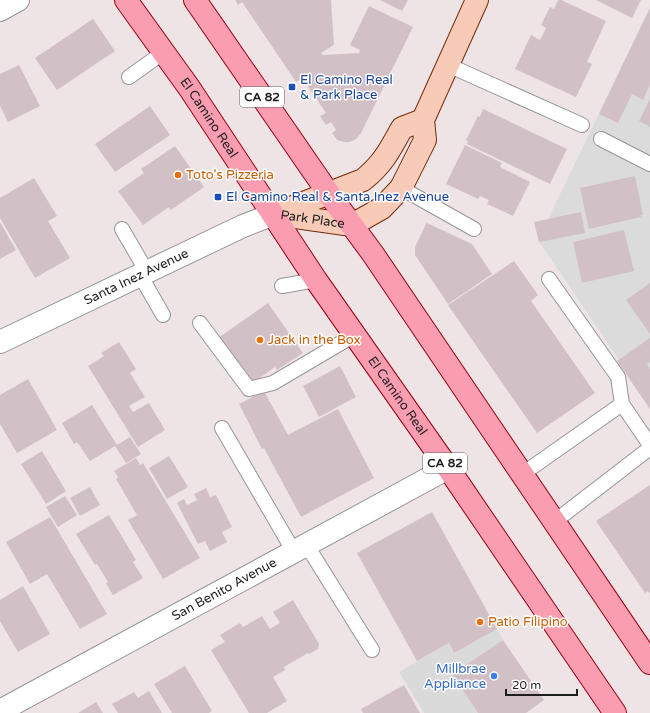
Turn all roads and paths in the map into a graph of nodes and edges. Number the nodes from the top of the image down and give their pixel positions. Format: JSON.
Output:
{"nodes":[{"id":1,"x":18,"y":0,"type":"edge"},
{"id":2,"x":126,"y":0,"type":"edge"},
{"id":3,"x":195,"y":0,"type":"edge"},
{"id":4,"x":477,"y":0,"type":"edge"},
{"id":5,"x":0,"y":10,"type":"edge"},
{"id":6,"x":164,"y":52,"type":"junction"},
{"id":7,"x":448,"y":65,"type":"junction"},
{"id":8,"x":129,"y":77,"type":"dead end"},
{"id":9,"x":423,"y":120,"type":"junction"},
{"id":10,"x":582,"y":125,"type":"dead end"},
{"id":11,"x":601,"y":139,"type":"dead end"},
{"id":12,"x":650,"y":164,"type":"edge"},
{"id":13,"x":401,"y":188,"type":"junction"},
{"id":14,"x":329,"y":194,"type":"junction"},
{"id":15,"x":274,"y":214,"type":"junction"},
{"id":16,"x":352,"y":225,"type":"junction"},
{"id":17,"x":122,"y":229,"type":"dead end"},
{"id":18,"x":474,"y":229,"type":"dead end"},
{"id":19,"x":143,"y":273,"type":"junction"},
{"id":20,"x":548,"y":279,"type":"dead end"},
{"id":21,"x":316,"y":280,"type":"junction"},
{"id":22,"x":282,"y":286,"type":"dead end"},
{"id":23,"x":163,"y":315,"type":"dead end"},
{"id":24,"x":200,"y":323,"type":"dead end"},
{"id":25,"x":356,"y":334,"type":"junction"},
{"id":26,"x":0,"y":342,"type":"edge"},
{"id":27,"x":622,"y":404,"type":"junction"},
{"id":28,"x":222,"y":428,"type":"dead end"},
{"id":29,"x":650,"y":447,"type":"edge"},
{"id":30,"x":448,"y":468,"type":"junction"},
{"id":31,"x":521,"y":475,"type":"junction"},
{"id":32,"x":554,"y":522,"type":"junction"},
{"id":33,"x":300,"y":548,"type":"junction"},
{"id":34,"x":372,"y":650,"type":"dead end"},
{"id":35,"x":650,"y":663,"type":"edge"},
{"id":36,"x":0,"y":711,"type":"edge"},
{"id":37,"x":615,"y":713,"type":"edge"}],
"edges":[{"from":1,"to":5,"type":"street"},
{"from":2,"to":6,"type":"main road","name":"El Camino Real","number":"CA 82"},
{"from":3,"to":14,"type":"main road","number":"CA 82"},
{"from":4,"to":7,"type":"main road"},
{"from":6,"to":8,"type":"lane"},
{"from":6,"to":15,"type":"main road","name":"El Camino Real","number":"CA 82"},
{"from":7,"to":9,"type":"main road"},
{"from":7,"to":10,"type":"lane"},
{"from":9,"to":13,"type":"main road","name":"Park Place"},
{"from":9,"to":14,"type":"main road","name":"Park Place"},
{"from":11,"to":12,"type":"lane"},
{"from":13,"to":16,"type":"main road","name":"Park Place"},
{"from":13,"to":18,"type":"lane"},
{"from":14,"to":15,"type":"main road","name":"Park Place"},
{"from":14,"to":16,"type":"main road","number":"CA 82"},
{"from":15,"to":16,"type":"main road","name":"Park Place"},
{"from":15,"to":19,"type":"street","name":"Santa Inez Avenue"},
{"from":15,"to":21,"type":"main road","name":"El Camino Real","number":"CA 82"},
{"from":16,"to":31,"type":"main road","number":"CA 82"},
{"from":17,"to":19,"type":"lane"},
{"from":19,"to":23,"type":"lane"},
{"from":19,"to":26,"type":"street","name":"Santa Inez Avenue"},
{"from":20,"to":27,"type":"lane"},
{"from":21,"to":22,"type":"lane"},
{"from":21,"to":25,"type":"main road","name":"El Camino Real","number":"CA 82"},
{"from":24,"to":25,"type":"lane"},
{"from":25,"to":30,"type":"main road","name":"El Camino Real","number":"CA 82"},
{"from":27,"to":29,"type":"lane"},
{"from":27,"to":31,"type":"lane"},
{"from":28,"to":33,"type":"lane"},
{"from":29,"to":32,"type":"lane"},
{"from":30,"to":33,"type":"street","name":"San Benito Avenue"},
{"from":30,"to":37,"type":"main road","name":"El Camino Real","number":"CA 82"},
{"from":31,"to":32,"type":"main road","number":"CA 82"},
{"from":32,"to":35,"type":"main road","number":"CA 82"},
{"from":33,"to":34,"type":"lane"},
{"from":33,"to":36,"type":"street","name":"San Benito Avenue"}]}
